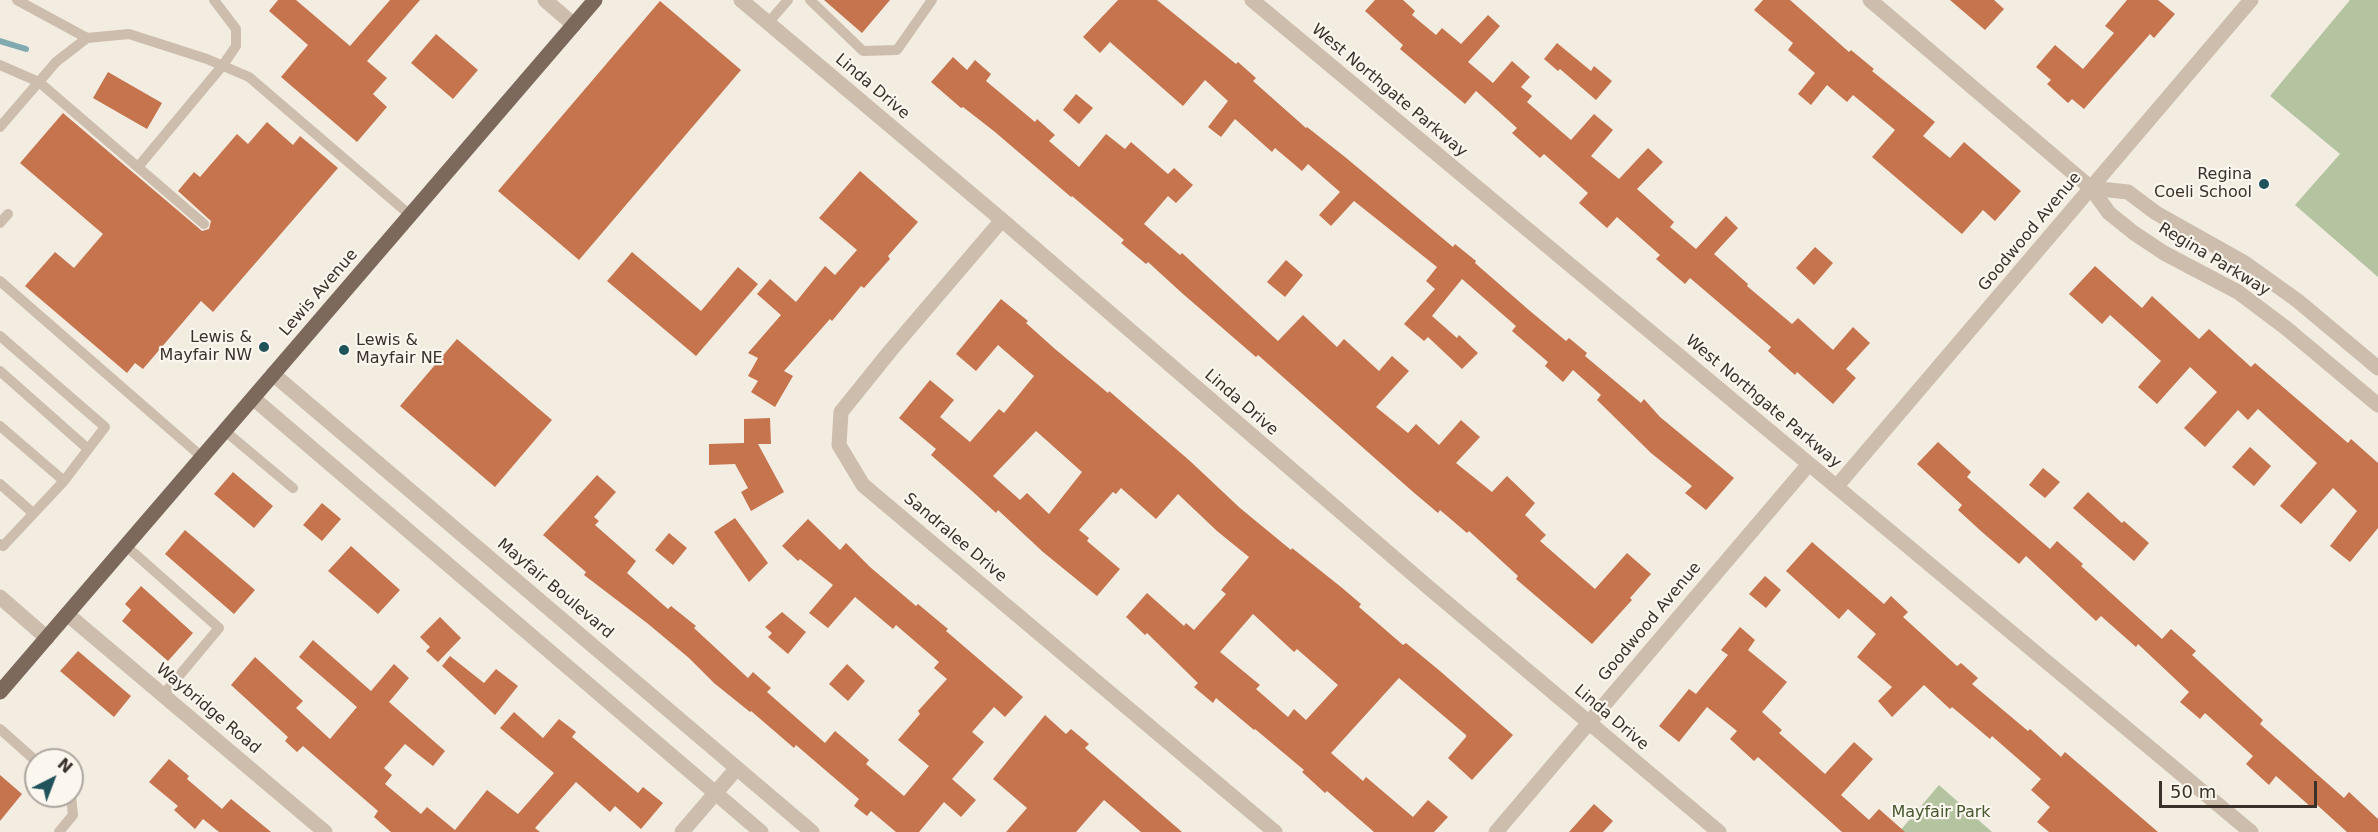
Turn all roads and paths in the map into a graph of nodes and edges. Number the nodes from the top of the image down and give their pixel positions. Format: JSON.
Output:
{"nodes":[{"id":1,"x":17,"y":0,"type":"edge"},
{"id":2,"x":214,"y":0,"type":"edge"},
{"id":3,"x":545,"y":0,"type":"edge"},
{"id":4,"x":595,"y":0,"type":"edge"},
{"id":5,"x":741,"y":0,"type":"edge"},
{"id":6,"x":788,"y":0,"type":"edge"},
{"id":7,"x":810,"y":0,"type":"edge"},
{"id":8,"x":932,"y":0,"type":"edge"},
{"id":9,"x":1252,"y":0,"type":"edge"},
{"id":10,"x":2251,"y":0,"type":"edge"},
{"id":11,"x":1872,"y":1,"type":"edge"},
{"id":12,"x":768,"y":23,"type":"junction"},
{"id":13,"x":574,"y":25,"type":"junction"},
{"id":14,"x":87,"y":38,"type":"junction"},
{"id":15,"x":0,"y":65,"type":"edge"},
{"id":16,"x":223,"y":65,"type":"junction"},
{"id":17,"x":39,"y":82,"type":"junction"},
{"id":18,"x":0,"y":127,"type":"edge"},
{"id":19,"x":138,"y":167,"type":"junction"},
{"id":20,"x":2091,"y":188,"type":"junction"},
{"id":21,"x":8,"y":214,"type":"dead end"},
{"id":22,"x":410,"y":215,"type":"junction"},
{"id":23,"x":1002,"y":220,"type":"junction"},
{"id":24,"x":0,"y":223,"type":"edge"},
{"id":25,"x":204,"y":224,"type":"dead end"},
{"id":26,"x":0,"y":281,"type":"edge"},
{"id":27,"x":0,"y":336,"type":"edge"},
{"id":28,"x":2378,"y":368,"type":"edge"},
{"id":29,"x":0,"y":372,"type":"edge"},
{"id":30,"x":273,"y":374,"type":"junction"},
{"id":31,"x":253,"y":398,"type":"junction"},
{"id":32,"x":2378,"y":405,"type":"edge"},
{"id":33,"x":0,"y":426,"type":"edge"},
{"id":34,"x":225,"y":431,"type":"junction"},
{"id":35,"x":88,"y":449,"type":"junction"},
{"id":36,"x":202,"y":457,"type":"junction"},
{"id":37,"x":1809,"y":464,"type":"junction"},
{"id":38,"x":64,"y":482,"type":"junction"},
{"id":39,"x":0,"y":484,"type":"edge"},
{"id":40,"x":1837,"y":486,"type":"junction"},
{"id":41,"x":293,"y":488,"type":"dead end"},
{"id":42,"x":33,"y":513,"type":"junction"},
{"id":43,"x":0,"y":544,"type":"edge"},
{"id":44,"x":126,"y":546,"type":"junction"},
{"id":45,"x":0,"y":597,"type":"edge"},
{"id":46,"x":68,"y":614,"type":"junction"},
{"id":47,"x":47,"y":638,"type":"junction"},
{"id":48,"x":0,"y":692,"type":"edge"},
{"id":49,"x":163,"y":695,"type":"junction"},
{"id":50,"x":1589,"y":722,"type":"junction"},
{"id":51,"x":0,"y":729,"type":"edge"},
{"id":52,"x":24,"y":750,"type":"edge"},
{"id":53,"x":737,"y":768,"type":"junction"},
{"id":54,"x":715,"y":793,"type":"junction"},
{"id":55,"x":72,"y":808,"type":"edge"},
{"id":56,"x":59,"y":832,"type":"edge"},
{"id":57,"x":325,"y":832,"type":"edge"},
{"id":58,"x":682,"y":832,"type":"edge"},
{"id":59,"x":761,"y":832,"type":"edge"},
{"id":60,"x":812,"y":832,"type":"edge"},
{"id":61,"x":1275,"y":832,"type":"edge"},
{"id":62,"x":1496,"y":832,"type":"edge"},
{"id":63,"x":1719,"y":832,"type":"edge"},
{"id":64,"x":2251,"y":832,"type":"edge"}],
"edges":[{"from":1,"to":14,"type":"lane"},
{"from":2,"to":16,"type":"lane"},
{"from":3,"to":13,"type":"street"},
{"from":4,"to":13,"type":"main road","name":"Lewis Avenue"},
{"from":5,"to":12,"type":"street","name":"Linda Drive"},
{"from":6,"to":12,"type":"lane"},
{"from":7,"to":8,"type":"lane"},
{"from":9,"to":37,"type":"street","name":"West Northgate Parkway"},
{"from":10,"to":20,"type":"street","name":"Goodwood Avenue"},
{"from":11,"to":20,"type":"street","name":"Regina Parkway"},
{"from":12,"to":23,"type":"street","name":"Linda Drive"},
{"from":13,"to":22,"type":"main road","name":"Lewis Avenue"},
{"from":14,"to":16,"type":"lane"},
{"from":14,"to":17,"type":"lane"},
{"from":15,"to":17,"type":"lane"},
{"from":16,"to":19,"type":"lane"},
{"from":16,"to":22,"type":"lane"},
{"from":17,"to":18,"type":"lane"},
{"from":17,"to":19,"type":"lane"},
{"from":19,"to":25,"type":"lane"},
{"from":20,"to":28,"type":"street","name":"Regina Parkway"},
{"from":20,"to":32,"type":"street","name":"Regina Parkway"},
{"from":20,"to":40,"type":"street","name":"Goodwood Avenue"},
{"from":21,"to":24,"type":"lane"},
{"from":22,"to":30,"type":"main road","name":"Lewis Avenue"},
{"from":23,"to":50,"type":"street","name":"Linda Drive"},
{"from":23,"to":61,"type":"street","name":"Sandralee Drive"},
{"from":26,"to":36,"type":"lane"},
{"from":27,"to":35,"type":"lane"},
{"from":29,"to":35,"type":"lane"},
{"from":30,"to":31,"type":"main road","name":"Lewis Avenue"},
{"from":30,"to":53,"type":"street","name":"Mayfair Boulevard"},
{"from":31,"to":34,"type":"main road","name":"Lewis Avenue"},
{"from":31,"to":54,"type":"street"},
{"from":33,"to":38,"type":"lane"},
{"from":34,"to":36,"type":"main road","name":"Lewis Avenue"},
{"from":34,"to":41,"type":"lane"},
{"from":35,"to":38,"type":"lane"},
{"from":36,"to":44,"type":"main road","name":"Lewis Avenue"},
{"from":37,"to":40,"type":"street","name":"West Northgate Parkway"},
{"from":37,"to":50,"type":"street","name":"Goodwood Avenue"},
{"from":38,"to":42,"type":"lane"},
{"from":39,"to":42,"type":"lane"},
{"from":40,"to":64,"type":"street","name":"West Northgate Parkway"},
{"from":42,"to":43,"type":"lane"},
{"from":44,"to":46,"type":"main road","name":"Lewis Avenue"},
{"from":44,"to":49,"type":"lane"},
{"from":45,"to":47,"type":"street"},
{"from":46,"to":47,"type":"main road","name":"Lewis Avenue"},
{"from":46,"to":49,"type":"street","name":"Waybridge Road"},
{"from":47,"to":48,"type":"main road","name":"Lewis Avenue"},
{"from":49,"to":57,"type":"street","name":"Waybridge Road"},
{"from":50,"to":62,"type":"street","name":"Goodwood Avenue"},
{"from":50,"to":63,"type":"street","name":"Linda Drive"},
{"from":51,"to":52,"type":"lane"},
{"from":53,"to":54,"type":"street"},
{"from":53,"to":60,"type":"street","name":"Mayfair Boulevard"},
{"from":54,"to":58,"type":"street"},
{"from":54,"to":59,"type":"street"},
{"from":55,"to":56,"type":"lane"}]}
